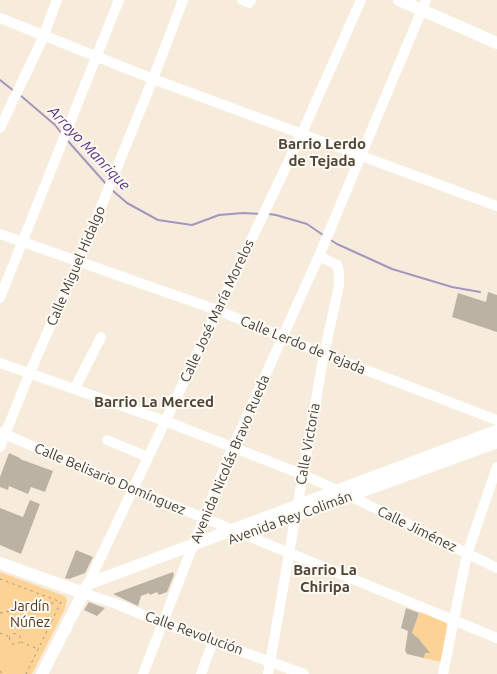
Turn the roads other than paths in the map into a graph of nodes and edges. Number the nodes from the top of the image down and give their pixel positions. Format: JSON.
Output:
{"nodes":[{"id":1,"x":57,"y":0,"type":"edge"},
{"id":2,"x":119,"y":0,"type":"edge"},
{"id":3,"x":183,"y":0,"type":"edge"},
{"id":4,"x":242,"y":0,"type":"edge"},
{"id":5,"x":251,"y":0,"type":"edge"},
{"id":6,"x":362,"y":0,"type":"edge"},
{"id":7,"x":400,"y":0,"type":"edge"},
{"id":8,"x":424,"y":5,"type":"edge"},
{"id":9,"x":0,"y":18,"type":"edge"},
{"id":10,"x":44,"y":35,"type":"junction"},
{"id":11,"x":497,"y":43,"type":"edge"},
{"id":12,"x":96,"y":57,"type":"junction"},
{"id":13,"x":153,"y":79,"type":"junction"},
{"id":14,"x":0,"y":128,"type":"edge"},
{"id":15,"x":302,"y":133,"type":"junction"},
{"id":16,"x":361,"y":156,"type":"junction"},
{"id":17,"x":497,"y":206,"type":"edge"},
{"id":18,"x":0,"y":234,"type":"edge"},
{"id":19,"x":22,"y":242,"type":"junction"},
{"id":20,"x":321,"y":251,"type":"junction"},
{"id":21,"x":79,"y":262,"type":"junction"},
{"id":22,"x":0,"y":298,"type":"edge"},
{"id":23,"x":217,"y":310,"type":"junction"},
{"id":24,"x":101,"y":337,"type":"dead end"},
{"id":25,"x":283,"y":337,"type":"junction"},
{"id":26,"x":324,"y":354,"type":"junction"},
{"id":27,"x":0,"y":363,"type":"edge"},
{"id":28,"x":30,"y":372,"type":"junction"},
{"id":29,"x":75,"y":388,"type":"junction"},
{"id":30,"x":497,"y":420,"type":"edge"},
{"id":31,"x":165,"y":421,"type":"junction"},
{"id":32,"x":497,"y":427,"type":"edge"},
{"id":33,"x":497,"y":432,"type":"edge"},
{"id":34,"x":3,"y":433,"type":"edge"},
{"id":35,"x":107,"y":440,"type":"dead end"},
{"id":36,"x":497,"y":442,"type":"edge"},
{"id":37,"x":0,"y":447,"type":"edge"},
{"id":38,"x":233,"y":447,"type":"junction"},
{"id":39,"x":148,"y":457,"type":"junction"},
{"id":40,"x":497,"y":467,"type":"edge"},
{"id":41,"x":304,"y":475,"type":"junction"},
{"id":42,"x":132,"y":489,"type":"junction"},
{"id":43,"x":337,"y":491,"type":"junction"},
{"id":44,"x":350,"y":496,"type":"junction"},
{"id":45,"x":297,"y":510,"type":"junction"},
{"id":46,"x":205,"y":519,"type":"junction"},
{"id":47,"x":238,"y":532,"type":"junction"},
{"id":48,"x":191,"y":550,"type":"junction"},
{"id":49,"x":289,"y":554,"type":"junction"},
{"id":50,"x":467,"y":554,"type":"junction"},
{"id":51,"x":0,"y":562,"type":"edge"},
{"id":52,"x":497,"y":568,"type":"edge"},
{"id":53,"x":86,"y":588,"type":"junction"},
{"id":54,"x":453,"y":620,"type":"junction"},
{"id":55,"x":163,"y":623,"type":"junction"},
{"id":56,"x":497,"y":638,"type":"edge"},
{"id":57,"x":213,"y":641,"type":"junction"},
{"id":58,"x":271,"y":661,"type":"junction"},
{"id":59,"x":42,"y":674,"type":"edge"},
{"id":60,"x":143,"y":674,"type":"edge"},
{"id":61,"x":201,"y":674,"type":"edge"},
{"id":62,"x":268,"y":674,"type":"edge"},
{"id":63,"x":304,"y":674,"type":"edge"},
{"id":64,"x":443,"y":674,"type":"edge"}],
"edges":[{"from":1,"to":10,"type":"street"},
{"from":2,"to":12,"type":"street"},
{"from":3,"to":13,"type":"street","name":"Calle Miguel Hidalgo"},
{"from":4,"to":5,"type":"street"},
{"from":6,"to":15,"type":"street","name":"Calle José María Morelos"},
{"from":7,"to":8,"type":"main road"},
{"from":8,"to":11,"type":"main road"},
{"from":8,"to":16,"type":"street"},
{"from":9,"to":10,"type":"street"},
{"from":10,"to":12,"type":"street"},
{"from":10,"to":14,"type":"street"},
{"from":12,"to":13,"type":"street"},
{"from":12,"to":19,"type":"street"},
{"from":13,"to":15,"type":"street"},
{"from":13,"to":21,"type":"street","name":"Calle Miguel Hidalgo"},
{"from":15,"to":16,"type":"street"},
{"from":15,"to":23,"type":"street","name":"Calle José María Morelos"},
{"from":16,"to":17,"type":"street"},
{"from":16,"to":20,"type":"street","name":"Avenida Nicolás Bravo Rueda"},
{"from":18,"to":19,"type":"street","name":"Calle Lerdo de Tejada"},
{"from":19,"to":21,"type":"street","name":"Calle Lerdo de Tejada"},
{"from":19,"to":22,"type":"street"},
{"from":20,"to":25,"type":"street","name":"Avenida Nicolás Bravo Rueda"},
{"from":20,"to":26,"type":"street","name":"Calle Victoria"},
{"from":21,"to":23,"type":"street","name":"Calle Lerdo de Tejada"},
{"from":21,"to":28,"type":"street","name":"Calle Miguel Hidalgo"},
{"from":23,"to":25,"type":"street","name":"Calle Lerdo de Tejada"},
{"from":23,"to":31,"type":"street","name":"Calle José María Morelos"},
{"from":24,"to":29,"type":"street"},
{"from":25,"to":26,"type":"street","name":"Calle Lerdo de Tejada"},
{"from":25,"to":38,"type":"street","name":"Avenida Nicolás Bravo Rueda"},
{"from":26,"to":30,"type":"street","name":"Calle Lerdo de Tejada"},
{"from":26,"to":41,"type":"street","name":"Calle Victoria"},
{"from":27,"to":28,"type":"street","name":"Calle Jiménez"},
{"from":28,"to":29,"type":"street","name":"Calle Jiménez"},
{"from":28,"to":34,"type":"street","name":"Calle Miguel Hidalgo"},
{"from":29,"to":31,"type":"street","name":"Calle Jiménez"},
{"from":31,"to":38,"type":"street","name":"Calle Jiménez"},
{"from":31,"to":39,"type":"street","name":"Calle José María Morelos"},
{"from":32,"to":33,"type":"main road"},
{"from":33,"to":43,"type":"main road","name":"Avenida Rey Colimán"},
{"from":34,"to":37,"type":"street","name":"Calle Miguel Hidalgo"},
{"from":34,"to":42,"type":"street","name":"Calle Belisario Domínguez"},
{"from":35,"to":39,"type":"street"},
{"from":36,"to":44,"type":"main road","name":"Avenida Rey Colimán"},
{"from":38,"to":41,"type":"street","name":"Calle Jiménez"},
{"from":38,"to":46,"type":"street","name":"Avenida Nicolás Bravo Rueda"},
{"from":39,"to":42,"type":"street","name":"Calle José María Morelos"},
{"from":40,"to":50,"type":"street"},
{"from":41,"to":43,"type":"street","name":"Calle Jiménez"},
{"from":41,"to":45,"type":"street","name":"Calle Victoria"},
{"from":42,"to":46,"type":"street","name":"Calle Belisario Domínguez"},
{"from":42,"to":53,"type":"street","name":"Calle José María Morelos"},
{"from":43,"to":44,"type":"street","name":"Calle Jiménez"},
{"from":43,"to":45,"type":"main road","name":"Avenida Rey Colimán"},
{"from":44,"to":45,"type":"main road","name":"Avenida Rey Colimán"},
{"from":44,"to":50,"type":"street","name":"Calle Jiménez"},
{"from":45,"to":47,"type":"main road","name":"Avenida Rey Colimán"},
{"from":45,"to":49,"type":"street","name":"Calle Victoria"},
{"from":46,"to":47,"type":"street","name":"Calle Belisario Domínguez"},
{"from":46,"to":48,"type":"street","name":"Avenida Nicolás Bravo Rueda"},
{"from":47,"to":48,"type":"main road","name":"Avenida Rey Colimán"},
{"from":47,"to":49,"type":"street","name":"Calle Belisario Domínguez"},
{"from":48,"to":53,"type":"main road","name":"Avenida Rey Colimán"},
{"from":48,"to":55,"type":"street","name":"Avenida Nicolás Bravo Rueda"},
{"from":49,"to":54,"type":"street","name":"Calle Belisario Domínguez"},
{"from":49,"to":58,"type":"street","name":"Calle Victoria"},
{"from":50,"to":52,"type":"street","name":"Calle Jiménez"},
{"from":50,"to":54,"type":"street"},
{"from":51,"to":53,"type":"main road"},
{"from":53,"to":55,"type":"street","name":"Calle Revolución"},
{"from":53,"to":59,"type":"main road","name":"Calle José María Morelos"},
{"from":54,"to":56,"type":"street","name":"Calle Belisario Domínguez"},
{"from":54,"to":64,"type":"street"},
{"from":55,"to":57,"type":"street","name":"Calle Revolución"},
{"from":55,"to":60,"type":"street","name":"Avenida Nicolás Bravo Rueda"},
{"from":57,"to":58,"type":"street","name":"Calle Revolución"},
{"from":57,"to":61,"type":"street"},
{"from":58,"to":62,"type":"street","name":"Calle Victoria"},
{"from":58,"to":63,"type":"street","name":"Calle Revolución"}]}
